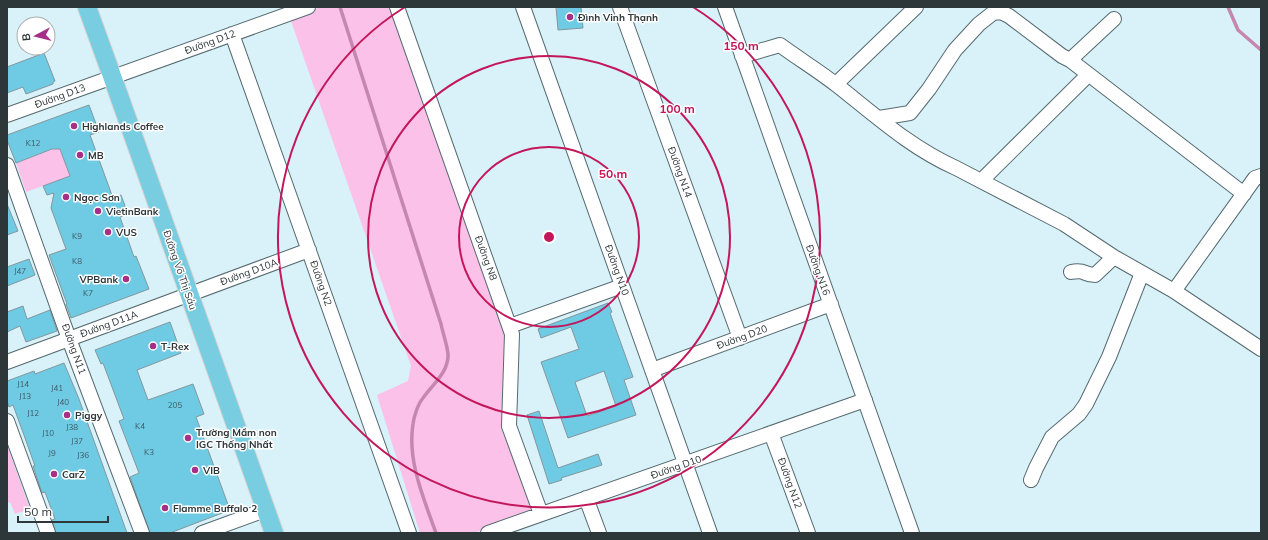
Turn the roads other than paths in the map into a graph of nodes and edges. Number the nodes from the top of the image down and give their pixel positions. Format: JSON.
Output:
{"nodes":[{"id":1,"x":87,"y":7,"type":"edge"},
{"id":2,"x":308,"y":7,"type":"edge"},
{"id":3,"x":397,"y":7,"type":"edge"},
{"id":4,"x":523,"y":7,"type":"edge"},
{"id":5,"x":620,"y":7,"type":"edge"},
{"id":6,"x":725,"y":7,"type":"edge"},
{"id":7,"x":916,"y":7,"type":"edge"},
{"id":8,"x":1114,"y":19,"type":"dead end"},
{"id":9,"x":232,"y":34,"type":"junction"},
{"id":10,"x":742,"y":56,"type":"junction"},
{"id":11,"x":1070,"y":60,"type":"junction"},
{"id":12,"x":1088,"y":75,"type":"junction"},
{"id":13,"x":112,"y":76,"type":"junction"},
{"id":14,"x":836,"y":84,"type":"junction"},
{"id":15,"x":7,"y":115,"type":"edge"},
{"id":16,"x":879,"y":118,"type":"junction"},
{"id":17,"x":7,"y":165,"type":"edge"},
{"id":18,"x":1261,"y":176,"type":"edge"},
{"id":19,"x":981,"y":181,"type":"junction"},
{"id":20,"x":1244,"y":194,"type":"junction"},
{"id":21,"x":309,"y":250,"type":"junction"},
{"id":22,"x":1114,"y":257,"type":"junction"},
{"id":23,"x":1071,"y":272,"type":"dead end"},
{"id":24,"x":1142,"y":273,"type":"junction"},
{"id":25,"x":622,"y":286,"type":"junction"},
{"id":26,"x":1174,"y":291,"type":"junction"},
{"id":27,"x":188,"y":294,"type":"junction"},
{"id":28,"x":831,"y":304,"type":"junction"},
{"id":29,"x":510,"y":326,"type":"junction"},
{"id":30,"x":740,"y":338,"type":"junction"},
{"id":31,"x":69,"y":339,"type":"junction"},
{"id":32,"x":1261,"y":349,"type":"edge"},
{"id":33,"x":7,"y":362,"type":"edge"},
{"id":34,"x":652,"y":370,"type":"junction"},
{"id":35,"x":864,"y":400,"type":"junction"},
{"id":36,"x":7,"y":421,"type":"edge"},
{"id":37,"x":771,"y":433,"type":"junction"},
{"id":38,"x":685,"y":463,"type":"junction"},
{"id":39,"x":1031,"y":480,"type":"dead end"},
{"id":40,"x":586,"y":498,"type":"junction"},
{"id":41,"x":265,"y":510,"type":"junction"},
{"id":42,"x":541,"y":514,"type":"junction"},
{"id":43,"x":48,"y":533,"type":"edge"},
{"id":44,"x":142,"y":533,"type":"edge"},
{"id":45,"x":202,"y":533,"type":"edge"},
{"id":46,"x":274,"y":533,"type":"edge"},
{"id":47,"x":409,"y":533,"type":"edge"},
{"id":48,"x":488,"y":533,"type":"edge"},
{"id":49,"x":599,"y":533,"type":"edge"},
{"id":50,"x":710,"y":533,"type":"edge"},
{"id":51,"x":808,"y":533,"type":"edge"},
{"id":52,"x":912,"y":533,"type":"edge"}],
"edges":[{"from":1,"to":13,"type":"main road","name":"Đường Võ Thị Sáu"},
{"from":2,"to":9,"type":"street","name":"Đường D12"},
{"from":3,"to":29,"type":"street","name":"Đường N8"},
{"from":4,"to":25,"type":"street","name":"Đường N10"},
{"from":5,"to":30,"type":"street","name":"Đường N14"},
{"from":6,"to":10,"type":"street","name":"Đường N16"},
{"from":7,"to":14,"type":"street"},
{"from":8,"to":11,"type":"street"},
{"from":9,"to":13,"type":"street","name":"Đường D12"},
{"from":9,"to":21,"type":"street","name":"Đường N2"},
{"from":10,"to":14,"type":"street"},
{"from":10,"to":28,"type":"street","name":"Đường N16"},
{"from":11,"to":12,"type":"street"},
{"from":11,"to":16,"type":"street"},
{"from":12,"to":19,"type":"street"},
{"from":12,"to":20,"type":"street"},
{"from":13,"to":15,"type":"street","name":"Đường D13"},
{"from":13,"to":27,"type":"main road","name":"Đường Võ Thị Sáu"},
{"from":14,"to":16,"type":"street"},
{"from":16,"to":19,"type":"street"},
{"from":17,"to":31,"type":"street","name":"Đường N11"},
{"from":18,"to":20,"type":"street"},
{"from":19,"to":22,"type":"street"},
{"from":20,"to":26,"type":"street"},
{"from":21,"to":27,"type":"street","name":"Đường D10A"},
{"from":21,"to":47,"type":"street","name":"Đường N2"},
{"from":22,"to":23,"type":"street"},
{"from":22,"to":24,"type":"street"},
{"from":24,"to":26,"type":"street"},
{"from":24,"to":39,"type":"street"},
{"from":25,"to":29,"type":"street"},
{"from":25,"to":34,"type":"street","name":"Đường N10"},
{"from":26,"to":32,"type":"street"},
{"from":27,"to":31,"type":"street","name":"Đường D11A"},
{"from":27,"to":41,"type":"main road","name":"Đường Võ Thị Sáu"},
{"from":28,"to":30,"type":"street","name":"Đường D20"},
{"from":28,"to":35,"type":"street","name":"Đường N16"},
{"from":29,"to":42,"type":"street","name":"Đường N8"},
{"from":30,"to":34,"type":"street","name":"Đường D20"},
{"from":31,"to":33,"type":"street","name":"Đường D11A"},
{"from":31,"to":44,"type":"street","name":"Đường N11"},
{"from":34,"to":38,"type":"street","name":"Đường N10"},
{"from":35,"to":37,"type":"street","name":"Đường D10"},
{"from":35,"to":52,"type":"street","name":"Đường N16"},
{"from":36,"to":43,"type":"street"},
{"from":37,"to":38,"type":"street","name":"Đường D10"},
{"from":37,"to":51,"type":"street","name":"Đường N12"},
{"from":38,"to":40,"type":"street","name":"Đường D10"},
{"from":38,"to":50,"type":"street","name":"Đường N10"},
{"from":40,"to":42,"type":"street","name":"Đường D10"},
{"from":40,"to":49,"type":"street"},
{"from":41,"to":45,"type":"street"},
{"from":41,"to":46,"type":"main road","name":"Đường Võ Thị Sáu"},
{"from":42,"to":48,"type":"street","name":"Đường D10"}]}
